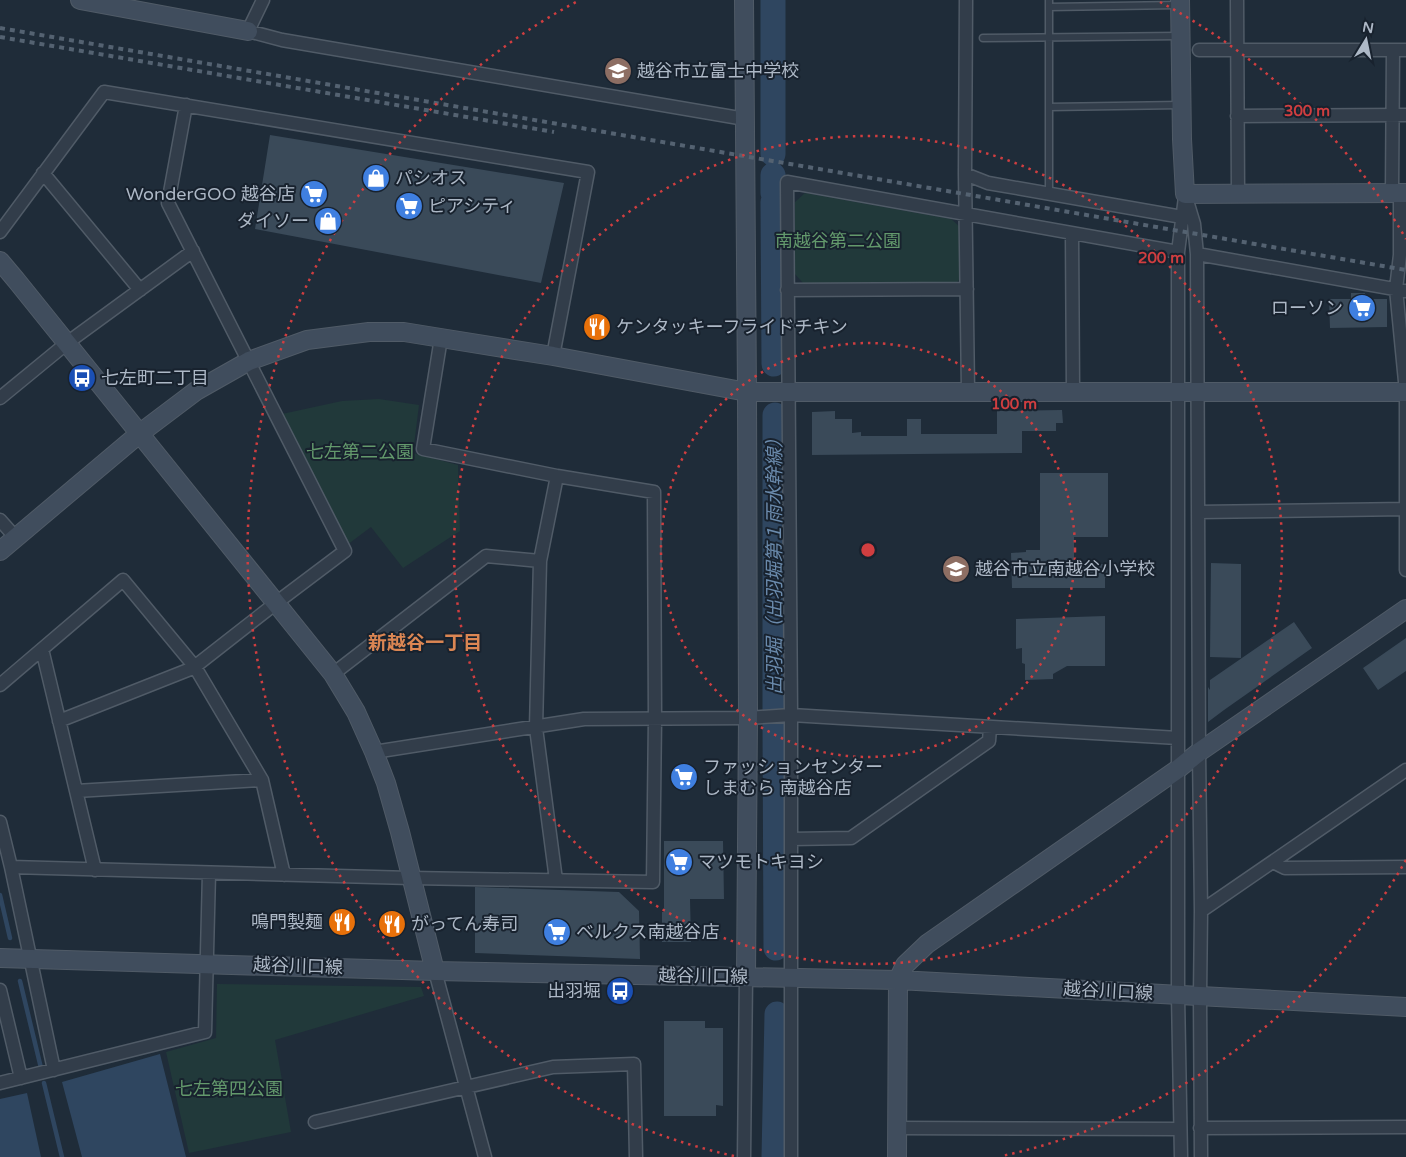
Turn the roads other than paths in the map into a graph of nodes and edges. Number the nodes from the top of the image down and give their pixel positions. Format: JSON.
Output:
{"nodes":[{"id":1,"x":80,"y":0,"type":"edge"},
{"id":2,"x":263,"y":0,"type":"edge"},
{"id":3,"x":744,"y":0,"type":"edge"},
{"id":4,"x":966,"y":0,"type":"edge"},
{"id":5,"x":1237,"y":0,"type":"edge"},
{"id":6,"x":1180,"y":2,"type":"edge"},
{"id":7,"x":109,"y":3,"type":"edge"},
{"id":8,"x":1049,"y":4,"type":"edge"},
{"id":9,"x":248,"y":31,"type":"junction"},
{"id":10,"x":1181,"y":36,"type":"junction"},
{"id":11,"x":983,"y":38,"type":"dead end"},
{"id":12,"x":1049,"y":38,"type":"junction"},
{"id":13,"x":1199,"y":50,"type":"dead end"},
{"id":14,"x":1237,"y":50,"type":"junction"},
{"id":15,"x":1393,"y":50,"type":"junction"},
{"id":16,"x":1406,"y":50,"type":"edge"},
{"id":17,"x":186,"y":105,"type":"junction"},
{"id":18,"x":1181,"y":105,"type":"junction"},
{"id":19,"x":1049,"y":107,"type":"junction"},
{"id":20,"x":1392,"y":115,"type":"junction"},
{"id":21,"x":1406,"y":115,"type":"edge"},
{"id":22,"x":1237,"y":116,"type":"junction"},
{"id":23,"x":745,"y":119,"type":"junction"},
{"id":24,"x":43,"y":174,"type":"junction"},
{"id":25,"x":965,"y":174,"type":"junction"},
{"id":26,"x":1238,"y":193,"type":"junction"},
{"id":27,"x":1399,"y":193,"type":"edge"},
{"id":28,"x":1049,"y":194,"type":"junction"},
{"id":29,"x":1185,"y":194,"type":"junction"},
{"id":30,"x":966,"y":214,"type":"junction"},
{"id":31,"x":1182,"y":217,"type":"junction"},
{"id":32,"x":0,"y":232,"type":"edge"},
{"id":33,"x":1072,"y":233,"type":"junction"},
{"id":34,"x":193,"y":251,"type":"junction"},
{"id":35,"x":1178,"y":252,"type":"junction"},
{"id":36,"x":1197,"y":254,"type":"junction"},
{"id":37,"x":1403,"y":256,"type":"edge"},
{"id":38,"x":0,"y":262,"type":"edge"},
{"id":39,"x":967,"y":289,"type":"junction"},
{"id":40,"x":140,"y":290,"type":"junction"},
{"id":41,"x":787,"y":290,"type":"junction"},
{"id":42,"x":1401,"y":290,"type":"edge"},
{"id":43,"x":440,"y":338,"type":"junction"},
{"id":44,"x":67,"y":343,"type":"junction"},
{"id":45,"x":553,"y":356,"type":"junction"},
{"id":46,"x":249,"y":361,"type":"junction"},
{"id":47,"x":968,"y":391,"type":"junction"},
{"id":48,"x":1073,"y":391,"type":"junction"},
{"id":49,"x":747,"y":392,"type":"junction"},
{"id":50,"x":1179,"y":392,"type":"junction"},
{"id":51,"x":1197,"y":392,"type":"junction"},
{"id":52,"x":1406,"y":392,"type":"edge"},
{"id":53,"x":789,"y":393,"type":"junction"},
{"id":54,"x":0,"y":398,"type":"edge"},
{"id":55,"x":139,"y":434,"type":"junction"},
{"id":56,"x":557,"y":476,"type":"junction"},
{"id":57,"x":1405,"y":509,"type":"edge"},
{"id":58,"x":1198,"y":512,"type":"junction"},
{"id":59,"x":0,"y":520,"type":"edge"},
{"id":60,"x":16,"y":538,"type":"junction"},
{"id":61,"x":0,"y":551,"type":"edge"},
{"id":62,"x":540,"y":561,"type":"junction"},
{"id":63,"x":1406,"y":570,"type":"edge"},
{"id":64,"x":276,"y":603,"type":"junction"},
{"id":65,"x":1406,"y":609,"type":"edge"},
{"id":66,"x":42,"y":649,"type":"junction"},
{"id":67,"x":195,"y":667,"type":"junction"},
{"id":68,"x":333,"y":674,"type":"junction"},
{"id":69,"x":0,"y":685,"type":"edge"},
{"id":70,"x":791,"y":714,"type":"junction"},
{"id":71,"x":748,"y":718,"type":"junction"},
{"id":72,"x":655,"y":719,"type":"junction"},
{"id":73,"x":59,"y":721,"type":"junction"},
{"id":74,"x":990,"y":727,"type":"junction"},
{"id":75,"x":536,"y":728,"type":"junction"},
{"id":76,"x":1178,"y":738,"type":"junction"},
{"id":77,"x":374,"y":752,"type":"junction"},
{"id":78,"x":1199,"y":752,"type":"junction"},
{"id":79,"x":1178,"y":769,"type":"junction"},
{"id":80,"x":1406,"y":770,"type":"edge"},
{"id":81,"x":262,"y":780,"type":"junction"},
{"id":82,"x":76,"y":790,"type":"junction"},
{"id":83,"x":0,"y":822,"type":"edge"},
{"id":84,"x":791,"y":839,"type":"junction"},
{"id":85,"x":1273,"y":862,"type":"junction"},
{"id":86,"x":1406,"y":867,"type":"edge"},
{"id":87,"x":11,"y":868,"type":"junction"},
{"id":88,"x":95,"y":870,"type":"junction"},
{"id":89,"x":209,"y":873,"type":"junction"},
{"id":90,"x":284,"y":875,"type":"junction"},
{"id":91,"x":411,"y":878,"type":"junction"},
{"id":92,"x":556,"y":880,"type":"junction"},
{"id":93,"x":1201,"y":911,"type":"junction"},
{"id":94,"x":0,"y":958,"type":"edge"},
{"id":95,"x":31,"y":959,"type":"junction"},
{"id":96,"x":207,"y":963,"type":"junction"},
{"id":97,"x":435,"y":971,"type":"junction"},
{"id":98,"x":746,"y":977,"type":"junction"},
{"id":99,"x":790,"y":978,"type":"junction"},
{"id":100,"x":898,"y":980,"type":"junction"},
{"id":101,"x":0,"y":990,"type":"edge"},
{"id":102,"x":1178,"y":996,"type":"junction"},
{"id":103,"x":1200,"y":996,"type":"junction"},
{"id":104,"x":1406,"y":1007,"type":"edge"},
{"id":105,"x":54,"y":1070,"type":"junction"},
{"id":106,"x":21,"y":1078,"type":"junction"},
{"id":107,"x":0,"y":1083,"type":"edge"},
{"id":108,"x":467,"y":1087,"type":"junction"},
{"id":109,"x":315,"y":1122,"type":"dead end"},
{"id":110,"x":1406,"y":1127,"type":"edge"},
{"id":111,"x":897,"y":1128,"type":"junction"},
{"id":112,"x":1200,"y":1128,"type":"junction"},
{"id":113,"x":1180,"y":1129,"type":"junction"},
{"id":114,"x":485,"y":1157,"type":"edge"},
{"id":115,"x":636,"y":1157,"type":"edge"},
{"id":116,"x":744,"y":1157,"type":"edge"},
{"id":117,"x":791,"y":1157,"type":"edge"},
{"id":118,"x":897,"y":1157,"type":"edge"},
{"id":119,"x":1181,"y":1157,"type":"edge"},
{"id":120,"x":1200,"y":1157,"type":"edge"}],
"edges":[{"from":1,"to":7,"type":"street"},
{"from":2,"to":9,"type":"street"},
{"from":3,"to":23,"type":"street"},
{"from":4,"to":25,"type":"street"},
{"from":5,"to":14,"type":"street"},
{"from":6,"to":8,"type":"lane"},
{"from":6,"to":10,"type":"street"},
{"from":7,"to":9,"type":"street"},
{"from":8,"to":12,"type":"lane"},
{"from":9,"to":23,"type":"street"},
{"from":10,"to":12,"type":"lane"},
{"from":10,"to":18,"type":"street"},
{"from":11,"to":12,"type":"lane"},
{"from":12,"to":19,"type":"lane"},
{"from":13,"to":14,"type":"street"},
{"from":14,"to":15,"type":"street"},
{"from":14,"to":22,"type":"street"},
{"from":15,"to":16,"type":"street"},
{"from":15,"to":20,"type":"street"},
{"from":17,"to":24,"type":"street"},
{"from":17,"to":34,"type":"street"},
{"from":17,"to":45,"type":"street"},
{"from":18,"to":19,"type":"lane"},
{"from":18,"to":29,"type":"street"},
{"from":19,"to":28,"type":"lane"},
{"from":20,"to":21,"type":"street"},
{"from":20,"to":22,"type":"street"},
{"from":20,"to":27,"type":"street"},
{"from":22,"to":26,"type":"street"},
{"from":23,"to":49,"type":"street"},
{"from":24,"to":32,"type":"street"},
{"from":24,"to":40,"type":"street"},
{"from":25,"to":28,"type":"street"},
{"from":25,"to":30,"type":"street"},
{"from":26,"to":27,"type":"street"},
{"from":26,"to":29,"type":"street"},
{"from":27,"to":37,"type":"street"},
{"from":28,"to":31,"type":"street"},
{"from":29,"to":31,"type":"street"},
{"from":29,"to":36,"type":"street"},
{"from":30,"to":33,"type":"street"},
{"from":30,"to":39,"type":"street"},
{"from":30,"to":41,"type":"street"},
{"from":31,"to":35,"type":"street"},
{"from":33,"to":35,"type":"street"},
{"from":33,"to":48,"type":"street"},
{"from":34,"to":40,"type":"street"},
{"from":34,"to":46,"type":"street"},
{"from":35,"to":50,"type":"street"},
{"from":36,"to":42,"type":"street"},
{"from":36,"to":51,"type":"street"},
{"from":37,"to":42,"type":"street"},
{"from":38,"to":44,"type":"street"},
{"from":39,"to":41,"type":"street"},
{"from":39,"to":47,"type":"street"},
{"from":40,"to":44,"type":"street"},
{"from":41,"to":53,"type":"street"},
{"from":42,"to":52,"type":"street"},
{"from":43,"to":45,"type":"street"},
{"from":43,"to":46,"type":"street"},
{"from":43,"to":56,"type":"street"},
{"from":44,"to":54,"type":"street"},
{"from":44,"to":55,"type":"street"},
{"from":45,"to":49,"type":"street"},
{"from":46,"to":55,"type":"street"},
{"from":46,"to":64,"type":"street"},
{"from":47,"to":48,"type":"street"},
{"from":47,"to":53,"type":"street"},
{"from":48,"to":50,"type":"street"},
{"from":49,"to":53,"type":"street"},
{"from":49,"to":71,"type":"street"},
{"from":50,"to":51,"type":"street"},
{"from":50,"to":76,"type":"street"},
{"from":51,"to":52,"type":"street"},
{"from":51,"to":58,"type":"street"},
{"from":52,"to":57,"type":"street"},
{"from":53,"to":70,"type":"street"},
{"from":55,"to":60,"type":"street"},
{"from":55,"to":64,"type":"street"},
{"from":56,"to":62,"type":"street"},
{"from":56,"to":72,"type":"street"},
{"from":57,"to":58,"type":"street"},
{"from":57,"to":63,"type":"street"},
{"from":58,"to":78,"type":"street"},
{"from":59,"to":60,"type":"street"},
{"from":60,"to":61,"type":"street"},
{"from":62,"to":68,"type":"street"},
{"from":62,"to":75,"type":"street"},
{"from":64,"to":67,"type":"street"},
{"from":64,"to":68,"type":"street"},
{"from":65,"to":78,"type":"street"},
{"from":66,"to":67,"type":"street"},
{"from":66,"to":69,"type":"street"},
{"from":66,"to":73,"type":"street"},
{"from":67,"to":73,"type":"street"},
{"from":67,"to":81,"type":"street"},
{"from":68,"to":77,"type":"street"},
{"from":70,"to":71,"type":"street"},
{"from":70,"to":74,"type":"street"},
{"from":70,"to":84,"type":"street"},
{"from":71,"to":72,"type":"street"},
{"from":71,"to":98,"type":"street"},
{"from":72,"to":75,"type":"street"},
{"from":72,"to":92,"type":"street"},
{"from":73,"to":82,"type":"street"},
{"from":74,"to":76,"type":"street"},
{"from":74,"to":84,"type":"street"},
{"from":75,"to":77,"type":"street"},
{"from":75,"to":92,"type":"street"},
{"from":76,"to":79,"type":"street"},
{"from":77,"to":91,"type":"street"},
{"from":78,"to":79,"type":"street"},
{"from":78,"to":93,"type":"street"},
{"from":79,"to":100,"type":"street"},
{"from":79,"to":102,"type":"street"},
{"from":80,"to":85,"type":"street"},
{"from":81,"to":82,"type":"street"},
{"from":81,"to":90,"type":"street"},
{"from":82,"to":88,"type":"street"},
{"from":83,"to":87,"type":"street"},
{"from":84,"to":99,"type":"street"},
{"from":85,"to":86,"type":"street"},
{"from":85,"to":93,"type":"street"},
{"from":87,"to":88,"type":"street"},
{"from":87,"to":95,"type":"street"},
{"from":88,"to":89,"type":"street"},
{"from":89,"to":90,"type":"street"},
{"from":89,"to":96,"type":"street"},
{"from":90,"to":91,"type":"street"},
{"from":91,"to":92,"type":"street"},
{"from":91,"to":97,"type":"street"},
{"from":93,"to":103,"type":"street"},
{"from":94,"to":95,"type":"street","name":"越谷川口線"},
{"from":95,"to":96,"type":"street","name":"越谷川口線"},
{"from":95,"to":105,"type":"street"},
{"from":96,"to":97,"type":"street","name":"越谷川口線"},
{"from":96,"to":105,"type":"street"},
{"from":97,"to":98,"type":"street","name":"越谷川口線"},
{"from":97,"to":108,"type":"street"},
{"from":98,"to":99,"type":"street","name":"越谷川口線"},
{"from":98,"to":116,"type":"street"},
{"from":99,"to":100,"type":"street","name":"越谷川口線"},
{"from":99,"to":117,"type":"street"},
{"from":100,"to":102,"type":"street","name":"越谷川口線"},
{"from":100,"to":111,"type":"street"},
{"from":101,"to":106,"type":"street"},
{"from":102,"to":103,"type":"street","name":"越谷川口線"},
{"from":102,"to":113,"type":"street"},
{"from":103,"to":104,"type":"street","name":"越谷川口線"},
{"from":103,"to":112,"type":"street"},
{"from":105,"to":106,"type":"street"},
{"from":106,"to":107,"type":"street"},
{"from":108,"to":109,"type":"street"},
{"from":108,"to":114,"type":"street"},
{"from":108,"to":115,"type":"street"},
{"from":110,"to":112,"type":"street"},
{"from":111,"to":113,"type":"street"},
{"from":111,"to":118,"type":"street"},
{"from":112,"to":120,"type":"street"},
{"from":113,"to":119,"type":"street"}]}
